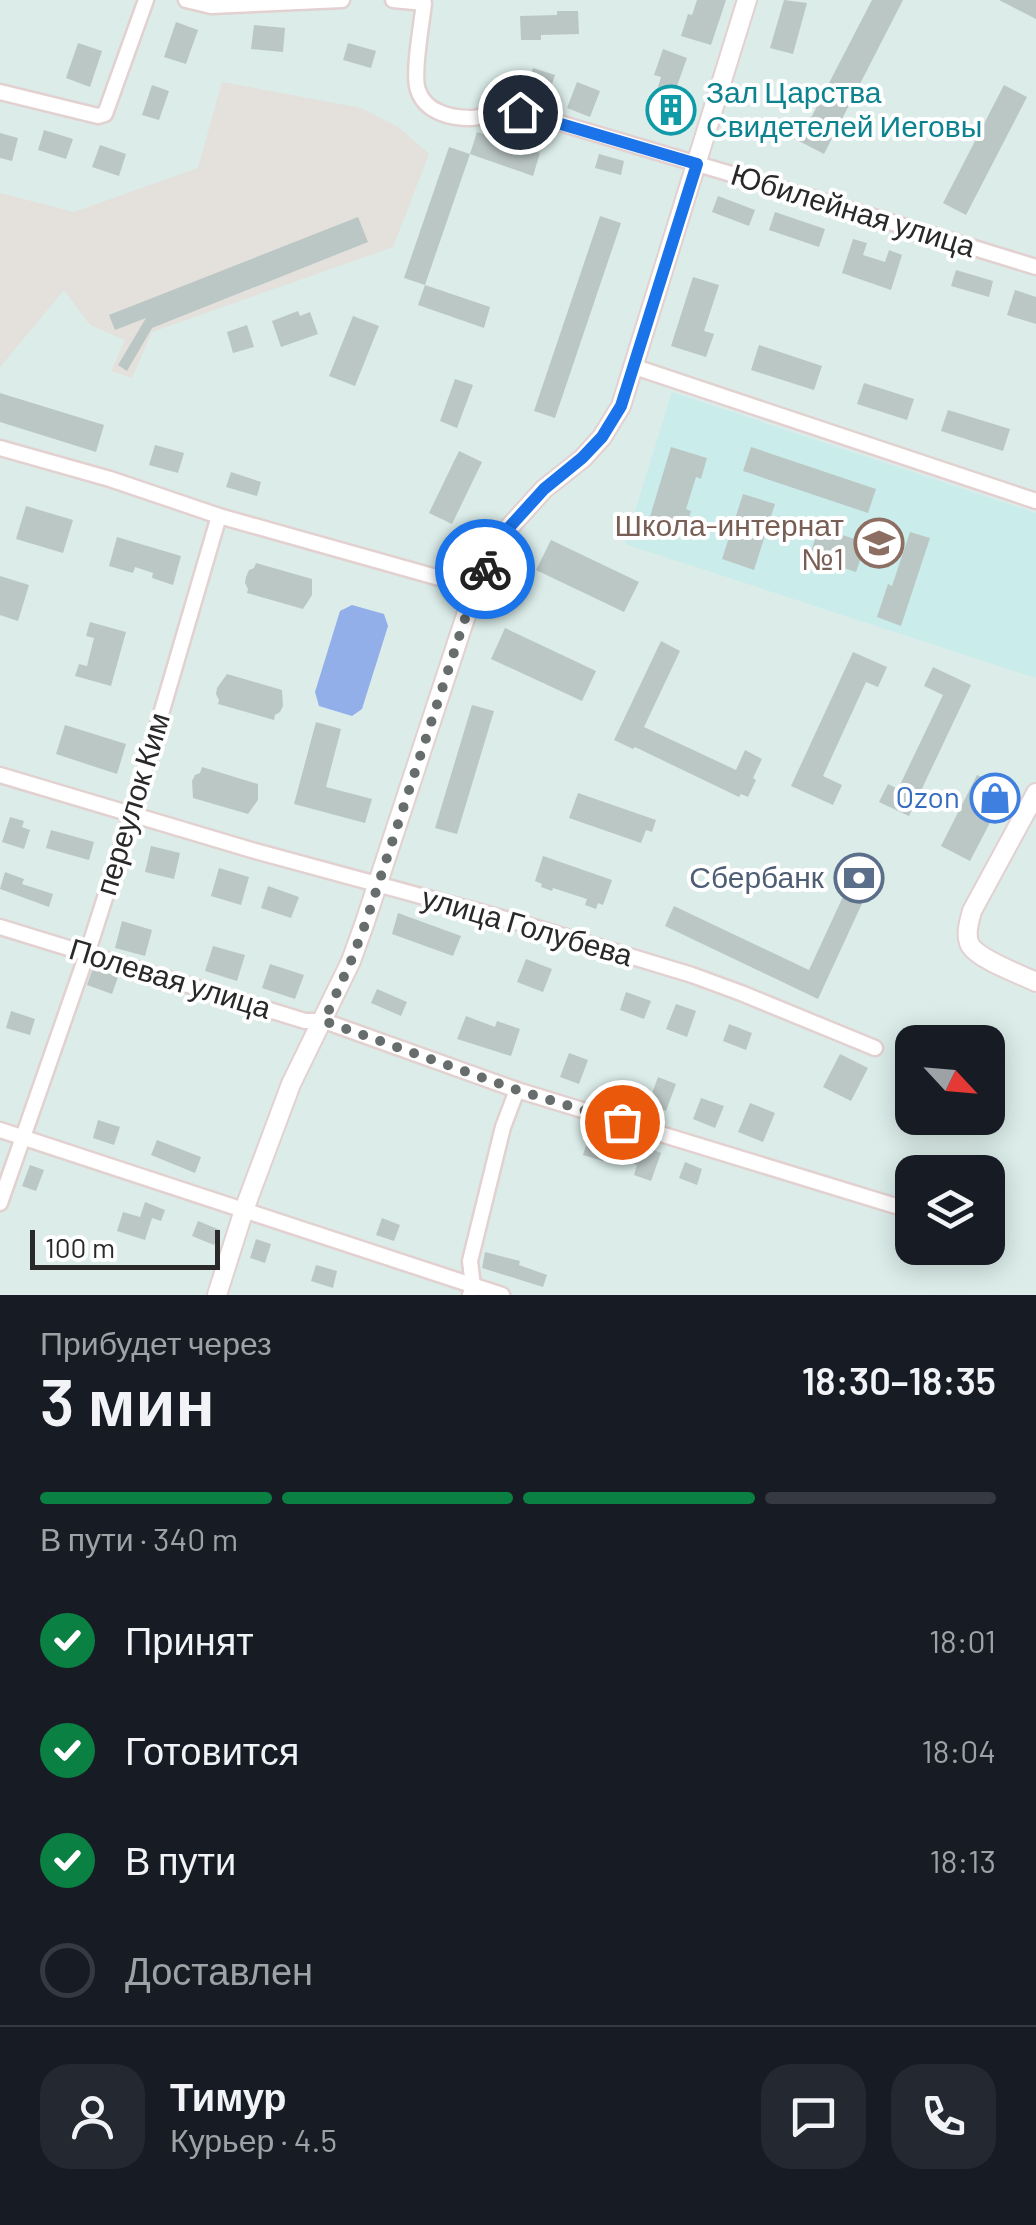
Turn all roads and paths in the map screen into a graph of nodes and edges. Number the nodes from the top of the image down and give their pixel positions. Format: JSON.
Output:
{"nodes":[{"id":1,"x":146,"y":0,"type":"edge"},
{"id":2,"x":186,"y":0,"type":"edge"},
{"id":3,"x":342,"y":0,"type":"edge"},
{"id":4,"x":392,"y":0,"type":"edge"},
{"id":5,"x":747,"y":0,"type":"edge"},
{"id":6,"x":0,"y":92,"type":"edge"},
{"id":7,"x":697,"y":164,"type":"junction"},
{"id":8,"x":1036,"y":267,"type":"edge"},
{"id":9,"x":635,"y":367,"type":"junction"},
{"id":10,"x":0,"y":448,"type":"edge"},
{"id":11,"x":1036,"y":501,"type":"edge"},
{"id":12,"x":219,"y":516,"type":"junction"},
{"id":13,"x":475,"y":588,"type":"junction"},
{"id":14,"x":0,"y":775,"type":"edge"},
{"id":15,"x":1036,"y":793,"type":"edge"},
{"id":16,"x":132,"y":813,"type":"junction"},
{"id":17,"x":377,"y":884,"type":"junction"},
{"id":18,"x":0,"y":927,"type":"edge"},
{"id":19,"x":87,"y":954,"type":"junction"},
{"id":20,"x":1036,"y":982,"type":"edge"},
{"id":21,"x":324,"y":1021,"type":"junction"},
{"id":22,"x":875,"y":1048,"type":"dead end"},
{"id":23,"x":517,"y":1090,"type":"junction"},
{"id":24,"x":0,"y":1130,"type":"edge"},
{"id":25,"x":24,"y":1136,"type":"junction"},
{"id":26,"x":0,"y":1203,"type":"edge"},
{"id":27,"x":895,"y":1205,"type":"edge"},
{"id":28,"x":244,"y":1210,"type":"junction"},
{"id":29,"x":472,"y":1290,"type":"edge"},
{"id":30,"x":217,"y":1295,"type":"edge"},
{"id":31,"x":502,"y":1295,"type":"edge"}],
"edges":[{"from":1,"to":6,"type":"street"},
{"from":2,"to":3,"type":"street"},
{"from":4,"to":7,"type":"street","name":"Юбилейная улица"},
{"from":5,"to":7,"type":"street"},
{"from":7,"to":8,"type":"street","name":"Юбилейная улица"},
{"from":7,"to":9,"type":"street"},
{"from":9,"to":11,"type":"street"},
{"from":9,"to":13,"type":"street"},
{"from":10,"to":12,"type":"street"},
{"from":12,"to":13,"type":"street"},
{"from":12,"to":16,"type":"street","name":"переулок Ким"},
{"from":13,"to":17,"type":"street"},
{"from":14,"to":16,"type":"street","name":"улица Голубева"},
{"from":15,"to":20,"type":"street"},
{"from":16,"to":17,"type":"street","name":"улица Голубева"},
{"from":16,"to":19,"type":"street","name":"переулок Ким"},
{"from":17,"to":21,"type":"street"},
{"from":17,"to":22,"type":"street","name":"улица Голубева"},
{"from":18,"to":19,"type":"street","name":"Полевая улица"},
{"from":19,"to":21,"type":"street","name":"Полевая улица"},
{"from":19,"to":25,"type":"street","name":"переулок Ким"},
{"from":21,"to":23,"type":"street","name":"Полевая улица"},
{"from":21,"to":28,"type":"street"},
{"from":23,"to":27,"type":"street","name":"Полевая улица"},
{"from":23,"to":29,"type":"street"},
{"from":24,"to":25,"type":"street"},
{"from":25,"to":26,"type":"street","name":"переулок Ким"},
{"from":25,"to":28,"type":"street"},
{"from":28,"to":29,"type":"street"},
{"from":28,"to":30,"type":"street"},
{"from":29,"to":31,"type":"street"}]}
